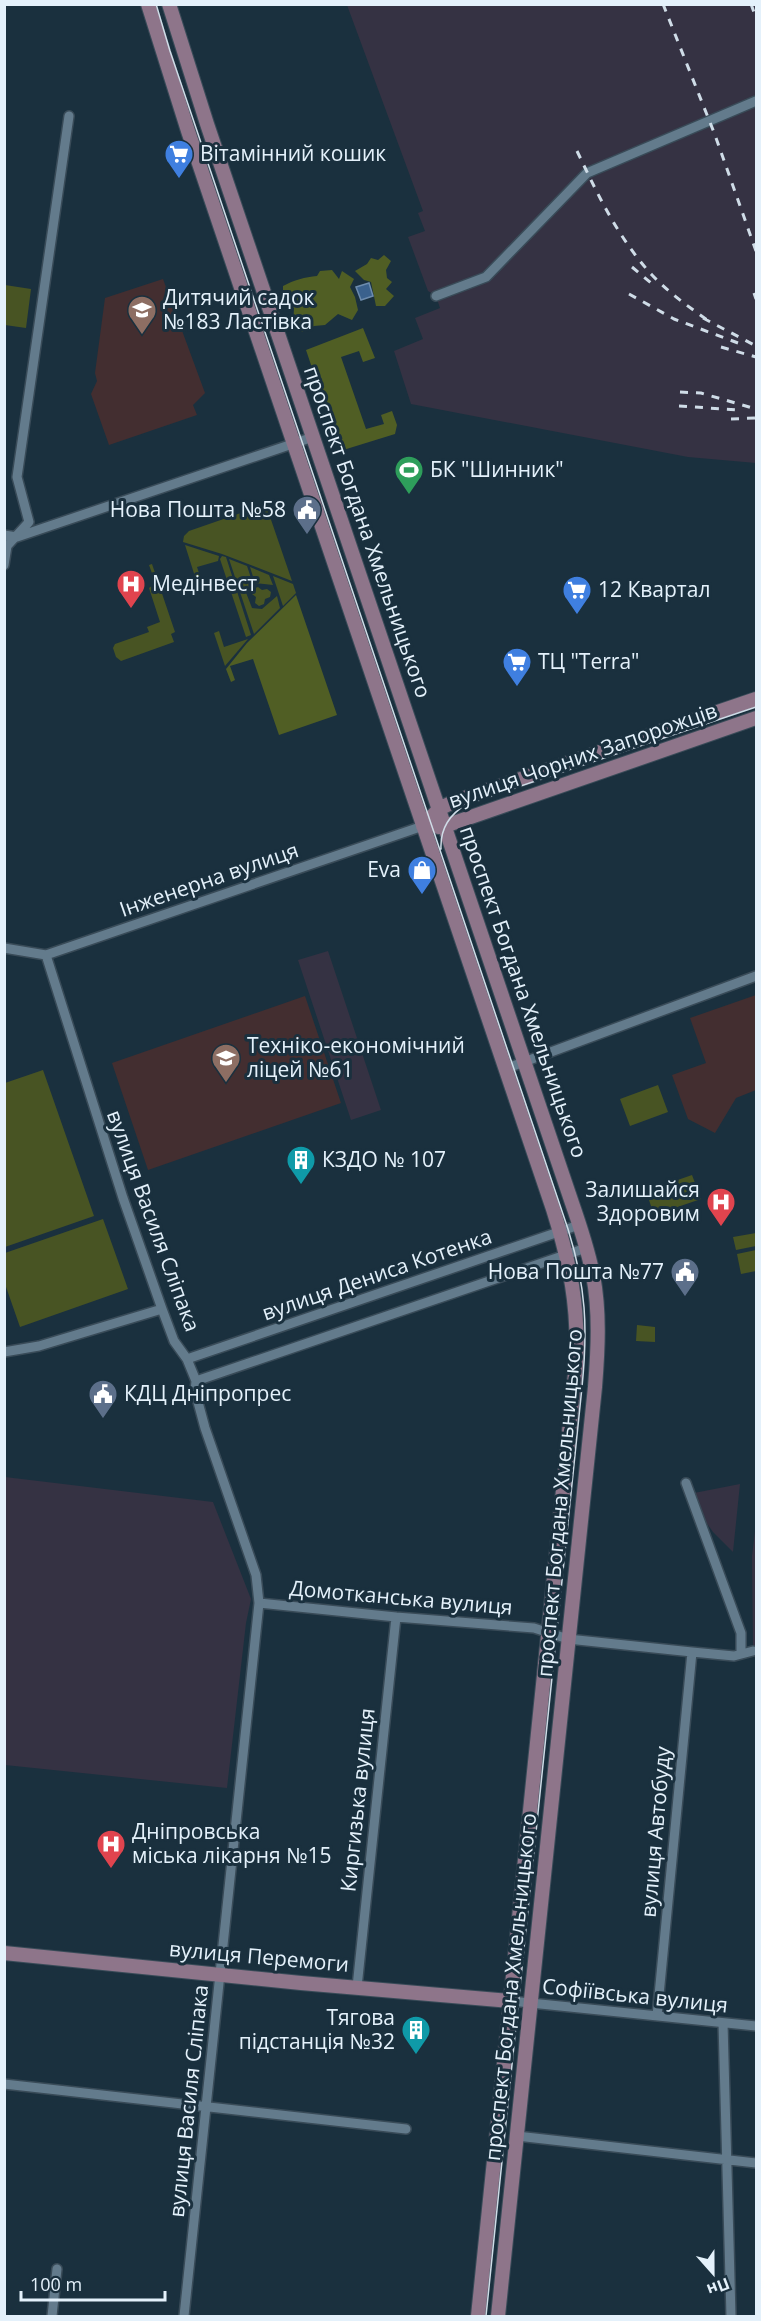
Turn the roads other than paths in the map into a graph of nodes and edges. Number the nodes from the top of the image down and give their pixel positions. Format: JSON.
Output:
{"nodes":[{"id":1,"x":148,"y":4,"type":"edge"},
{"id":2,"x":169,"y":4,"type":"edge"},
{"id":3,"x":756,"y":101,"type":"edge"},
{"id":4,"x":69,"y":116,"type":"dead end"},
{"id":5,"x":207,"y":124,"type":"junction"},
{"id":6,"x":188,"y":130,"type":"junction"},
{"id":7,"x":436,"y":296,"type":"dead end"},
{"id":8,"x":284,"y":351,"type":"junction"},
{"id":9,"x":265,"y":357,"type":"junction"},
{"id":10,"x":313,"y":437,"type":"junction"},
{"id":11,"x":294,"y":443,"type":"junction"},
{"id":12,"x":4,"y":535,"type":"edge"},
{"id":13,"x":16,"y":537,"type":"junction"},
{"id":14,"x":4,"y":565,"type":"edge"},
{"id":15,"x":388,"y":658,"type":"junction"},
{"id":16,"x":369,"y":665,"type":"junction"},
{"id":17,"x":756,"y":699,"type":"edge"},
{"id":18,"x":756,"y":718,"type":"edge"},
{"id":19,"x":560,"y":766,"type":"junction"},
{"id":20,"x":566,"y":783,"type":"junction"},
{"id":21,"x":439,"y":808,"type":"junction"},
{"id":22,"x":423,"y":826,"type":"junction"},
{"id":23,"x":445,"y":826,"type":"junction"},
{"id":24,"x":4,"y":948,"type":"edge"},
{"id":25,"x":46,"y":955,"type":"junction"},
{"id":26,"x":756,"y":976,"type":"edge"},
{"id":27,"x":524,"y":1062,"type":"junction"},
{"id":28,"x":505,"y":1069,"type":"junction"},
{"id":29,"x":579,"y":1225,"type":"junction"},
{"id":30,"x":560,"y":1232,"type":"junction"},
{"id":31,"x":586,"y":1248,"type":"junction"},
{"id":32,"x":567,"y":1255,"type":"junction"},
{"id":33,"x":162,"y":1309,"type":"junction"},
{"id":34,"x":4,"y":1352,"type":"edge"},
{"id":35,"x":187,"y":1359,"type":"junction"},
{"id":36,"x":196,"y":1381,"type":"junction"},
{"id":37,"x":686,"y":1483,"type":"dead end"},
{"id":38,"x":259,"y":1603,"type":"junction"},
{"id":39,"x":396,"y":1617,"type":"junction"},
{"id":40,"x":549,"y":1633,"type":"junction"},
{"id":41,"x":568,"y":1639,"type":"junction"},
{"id":42,"x":753,"y":1651,"type":"dead end"},
{"id":43,"x":692,"y":1652,"type":"junction"},
{"id":44,"x":741,"y":1654,"type":"junction"},
{"id":45,"x":4,"y":1953,"type":"edge"},
{"id":46,"x":221,"y":1975,"type":"junction"},
{"id":47,"x":357,"y":1987,"type":"junction"},
{"id":48,"x":511,"y":2001,"type":"junction"},
{"id":49,"x":531,"y":2003,"type":"junction"},
{"id":50,"x":657,"y":2016,"type":"junction"},
{"id":51,"x":723,"y":2023,"type":"junction"},
{"id":52,"x":756,"y":2026,"type":"edge"},
{"id":53,"x":4,"y":2084,"type":"edge"},
{"id":54,"x":206,"y":2106,"type":"junction"},
{"id":55,"x":406,"y":2129,"type":"dead end"},
{"id":56,"x":517,"y":2136,"type":"junction"},
{"id":57,"x":728,"y":2160,"type":"junction"},
{"id":58,"x":756,"y":2163,"type":"edge"},
{"id":59,"x":57,"y":2269,"type":"dead end"},
{"id":60,"x":52,"y":2316,"type":"edge"},
{"id":61,"x":184,"y":2316,"type":"edge"},
{"id":62,"x":478,"y":2316,"type":"edge"},
{"id":63,"x":498,"y":2316,"type":"edge"},
{"id":64,"x":731,"y":2316,"type":"edge"}],
"edges":[{"from":1,"to":6,"type":"main road","name":"проспект Богдана Хмельницького"},
{"from":2,"to":5,"type":"main road","name":"проспект Богдана Хмельницького"},
{"from":3,"to":7,"type":"street"},
{"from":4,"to":13,"type":"street"},
{"from":5,"to":6,"type":"street"},
{"from":5,"to":8,"type":"main road","name":"проспект Богдана Хмельницького"},
{"from":6,"to":9,"type":"main road","name":"проспект Богдана Хмельницького"},
{"from":8,"to":9,"type":"street"},
{"from":8,"to":10,"type":"main road","name":"проспект Богдана Хмельницького"},
{"from":9,"to":11,"type":"main road","name":"проспект Богдана Хмельницького"},
{"from":10,"to":11,"type":"street"},
{"from":10,"to":15,"type":"main road","name":"проспект Богдана Хмельницького"},
{"from":11,"to":13,"type":"street"},
{"from":11,"to":16,"type":"main road","name":"проспект Богдана Хмельницького"},
{"from":12,"to":13,"type":"street"},
{"from":13,"to":14,"type":"street"},
{"from":15,"to":16,"type":"main road"},
{"from":15,"to":21,"type":"main road","name":"проспект Богдана Хмельницького"},
{"from":16,"to":22,"type":"main road","name":"проспект Богдана Хмельницького"},
{"from":17,"to":19,"type":"main road","name":"вулиця Чорних Запорожців"},
{"from":18,"to":20,"type":"main road","name":"вулиця Чорних Запорожців"},
{"from":19,"to":20,"type":"main road"},
{"from":19,"to":21,"type":"main road","name":"вулиця Чорних Запорожців"},
{"from":20,"to":23,"type":"main road","name":"вулиця Чорних Запорожців"},
{"from":21,"to":22,"type":"main road","name":"вулиця Чорних Запорожців"},
{"from":21,"to":23,"type":"main road","name":"проспект Богдана Хмельницького"},
{"from":22,"to":23,"type":"main road","name":"вулиця Чорних Запорожців"},
{"from":22,"to":25,"type":"street","name":"Інженерна вулиця"},
{"from":22,"to":28,"type":"main road","name":"проспект Богдана Хмельницького"},
{"from":23,"to":27,"type":"main road","name":"проспект Богдана Хмельницького"},
{"from":24,"to":25,"type":"street","name":"Інженерна вулиця"},
{"from":25,"to":33,"type":"street","name":"вулиця Василя Сліпака"},
{"from":26,"to":27,"type":"street"},
{"from":27,"to":28,"type":"street"},
{"from":27,"to":29,"type":"main road","name":"проспект Богдана Хмельницького"},
{"from":28,"to":30,"type":"main road","name":"проспект Богдана Хмельницького"},
{"from":29,"to":30,"type":"street","name":"вулиця Дениса Котенка"},
{"from":29,"to":31,"type":"main road","name":"проспект Богдана Хмельницького"},
{"from":30,"to":32,"type":"main road","name":"проспект Богдана Хмельницького"},
{"from":30,"to":35,"type":"street","name":"вулиця Дениса Котенка"},
{"from":31,"to":32,"type":"street","name":"вулиця Дениса Котенка"},
{"from":31,"to":41,"type":"main road","name":"проспект Богдана Хмельницького"},
{"from":32,"to":36,"type":"street","name":"вулиця Дениса Котенка"},
{"from":32,"to":40,"type":"main road","name":"проспект Богдана Хмельницького"},
{"from":33,"to":34,"type":"street"},
{"from":33,"to":35,"type":"street","name":"вулиця Василя Сліпака"},
{"from":35,"to":36,"type":"street","name":"вулиця Василя Сліпака"},
{"from":36,"to":38,"type":"street","name":"вулиця Василя Сліпака"},
{"from":37,"to":44,"type":"street"},
{"from":38,"to":39,"type":"street","name":"Домотканська вулиця"},
{"from":38,"to":46,"type":"street","name":"вулиця Василя Сліпака"},
{"from":39,"to":40,"type":"street","name":"Домотканська вулиця"},
{"from":39,"to":47,"type":"street","name":"Киргизька вулиця"},
{"from":40,"to":41,"type":"street","name":"Домотканська вулиця"},
{"from":40,"to":48,"type":"main road","name":"проспект Богдана Хмельницького"},
{"from":41,"to":43,"type":"street","name":"Домотканська вулиця"},
{"from":41,"to":49,"type":"main road","name":"проспект Богдана Хмельницького"},
{"from":42,"to":44,"type":"street","name":"Домотканська вулиця"},
{"from":43,"to":44,"type":"street","name":"Домотканська вулиця"},
{"from":43,"to":50,"type":"street","name":"вулиця Автобуду"},
{"from":45,"to":46,"type":"main road","name":"вулиця Перемоги"},
{"from":46,"to":47,"type":"main road","name":"вулиця Перемоги"},
{"from":46,"to":54,"type":"street","name":"вулиця Василя Сліпака"},
{"from":47,"to":48,"type":"main road","name":"вулиця Перемоги"},
{"from":48,"to":49,"type":"street","name":"Софіївська вулиця"},
{"from":48,"to":62,"type":"main road","name":"проспект Богдана Хмельницького"},
{"from":49,"to":50,"type":"street","name":"Софіївська вулиця"},
{"from":49,"to":56,"type":"main road","name":"проспект Богдана Хмельницького"},
{"from":50,"to":51,"type":"street","name":"Софіївська вулиця"},
{"from":51,"to":52,"type":"street","name":"Софіївська вулиця"},
{"from":51,"to":57,"type":"street"},
{"from":53,"to":54,"type":"street"},
{"from":54,"to":55,"type":"street"},
{"from":54,"to":61,"type":"street","name":"вулиця Василя Сліпака"},
{"from":56,"to":57,"type":"street"},
{"from":56,"to":63,"type":"main road","name":"проспект Богдана Хмельницького"},
{"from":57,"to":58,"type":"street"},
{"from":57,"to":64,"type":"street"},
{"from":59,"to":60,"type":"street"}]}
